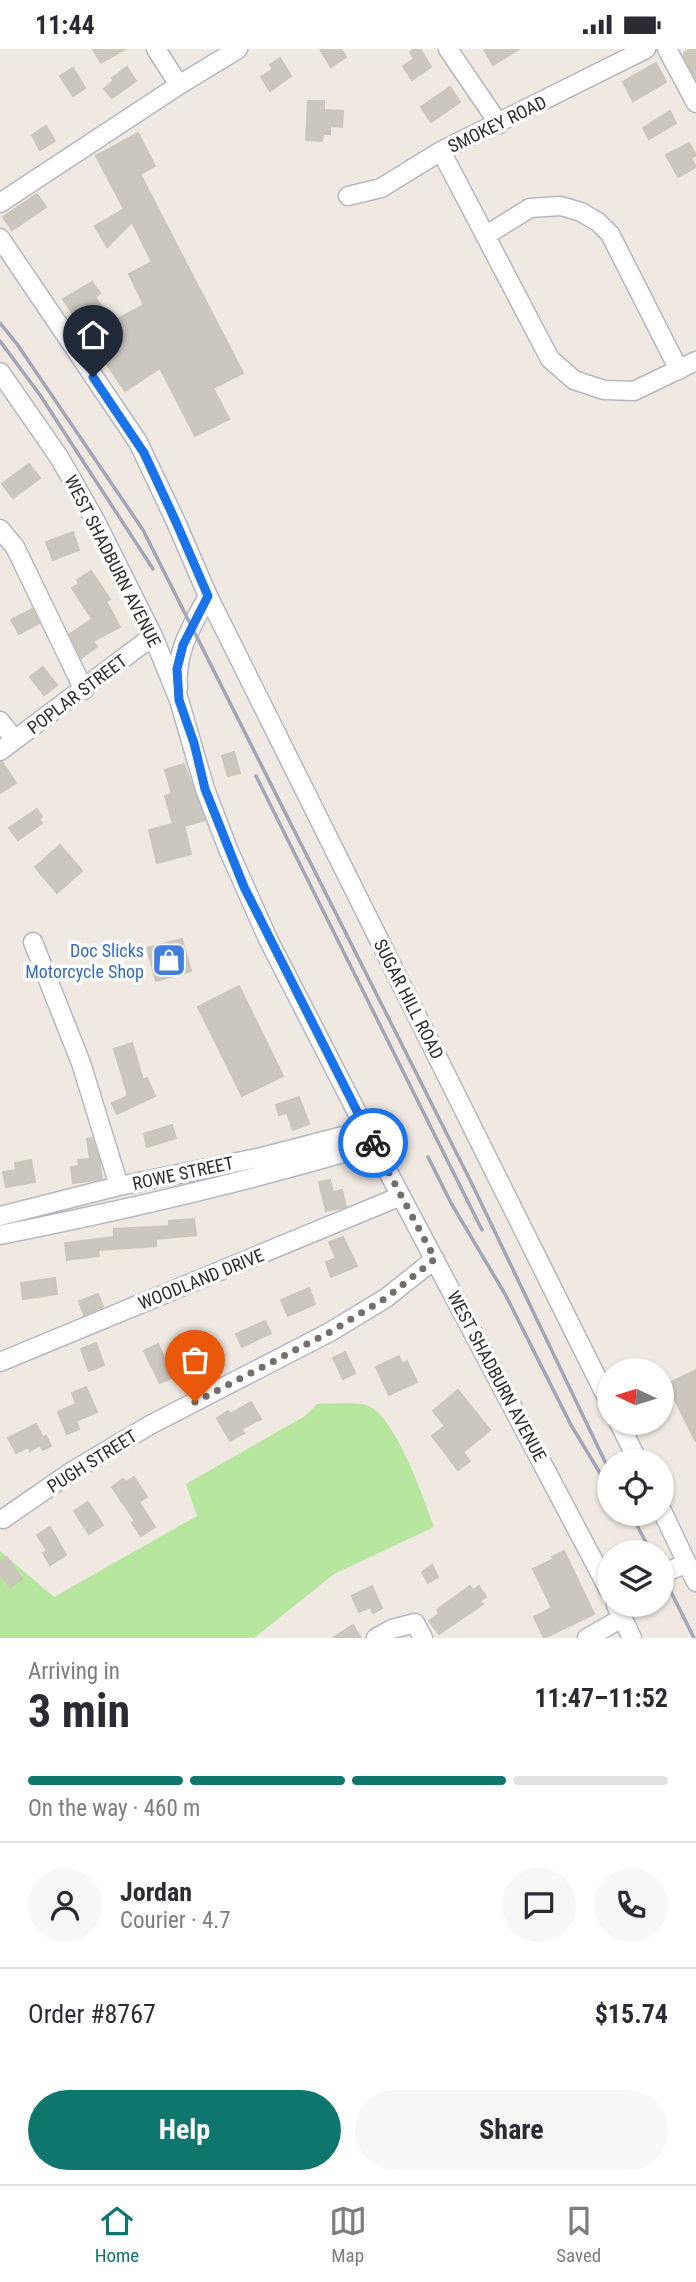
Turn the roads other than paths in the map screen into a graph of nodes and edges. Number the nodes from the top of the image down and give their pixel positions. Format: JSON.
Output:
{"nodes":[{"id":1,"x":156,"y":49,"type":"edge"},
{"id":2,"x":238,"y":49,"type":"edge"},
{"id":3,"x":449,"y":49,"type":"edge"},
{"id":4,"x":646,"y":49,"type":"edge"},
{"id":5,"x":667,"y":49,"type":"edge"},
{"id":6,"x":179,"y":85,"type":"junction"},
{"id":7,"x":696,"y":103,"type":"edge"},
{"id":8,"x":499,"y":124,"type":"junction"},
{"id":9,"x":441,"y":151,"type":"junction"},
{"id":10,"x":348,"y":196,"type":"dead end"},
{"id":11,"x":0,"y":203,"type":"edge"},
{"id":12,"x":485,"y":236,"type":"junction"},
{"id":13,"x":0,"y":238,"type":"edge"},
{"id":14,"x":696,"y":361,"type":"edge"},
{"id":15,"x":679,"y":370,"type":"junction"},
{"id":16,"x":2,"y":377,"type":"edge"},
{"id":17,"x":0,"y":529,"type":"edge"},
{"id":18,"x":208,"y":596,"type":"junction"},
{"id":19,"x":153,"y":636,"type":"junction"},
{"id":20,"x":84,"y":690,"type":"junction"},
{"id":21,"x":179,"y":700,"type":"junction"},
{"id":22,"x":0,"y":721,"type":"edge"},
{"id":23,"x":15,"y":740,"type":"junction"},
{"id":24,"x":0,"y":751,"type":"edge"},
{"id":25,"x":33,"y":942,"type":"dead end"},
{"id":26,"x":370,"y":1137,"type":"junction"},
{"id":27,"x":119,"y":1186,"type":"junction"},
{"id":28,"x":401,"y":1196,"type":"junction"},
{"id":29,"x":0,"y":1216,"type":"edge"},
{"id":30,"x":0,"y":1235,"type":"edge"},
{"id":31,"x":435,"y":1259,"type":"junction"},
{"id":32,"x":0,"y":1362,"type":"edge"},
{"id":33,"x":597,"y":1378,"type":"edge"},
{"id":34,"x":4,"y":1519,"type":"dead end"},
{"id":35,"x":669,"y":1526,"type":"edge"},
{"id":36,"x":687,"y":1563,"type":"junction"},
{"id":37,"x":597,"y":1567,"type":"edge"},
{"id":38,"x":674,"y":1569,"type":"edge"},
{"id":39,"x":696,"y":1583,"type":"edge"},
{"id":40,"x":612,"y":1617,"type":"edge"},
{"id":41,"x":622,"y":1617,"type":"edge"},
{"id":42,"x":376,"y":1638,"type":"edge"},
{"id":43,"x":423,"y":1638,"type":"edge"},
{"id":44,"x":587,"y":1638,"type":"edge"},
{"id":45,"x":632,"y":1638,"type":"edge"}],
"edges":[{"from":1,"to":6,"type":"street"},
{"from":2,"to":6,"type":"street"},
{"from":3,"to":8,"type":"street"},
{"from":4,"to":8,"type":"street","name":"SMOKEY ROAD"},
{"from":5,"to":7,"type":"street"},
{"from":6,"to":11,"type":"street"},
{"from":8,"to":9,"type":"street","name":"SMOKEY ROAD"},
{"from":9,"to":10,"type":"street","name":"SMOKEY ROAD"},
{"from":9,"to":12,"type":"street"},
{"from":12,"to":15,"type":"street"},
{"from":12,"to":15,"type":"street"},
{"from":13,"to":18,"type":"street","name":"SUGAR HILL ROAD"},
{"from":14,"to":15,"type":"street"},
{"from":16,"to":19,"type":"street","name":"WEST SHADBURN AVENUE"},
{"from":17,"to":20,"type":"street"},
{"from":18,"to":21,"type":"street"},
{"from":18,"to":33,"type":"street","name":"SUGAR HILL ROAD"},
{"from":19,"to":20,"type":"street","name":"POPLAR STREET"},
{"from":19,"to":21,"type":"street","name":"WEST SHADBURN AVENUE"},
{"from":20,"to":23,"type":"street","name":"POPLAR STREET"},
{"from":21,"to":26,"type":"street","name":"WEST SHADBURN AVENUE"},
{"from":22,"to":23,"type":"street"},
{"from":23,"to":24,"type":"street","name":"POPLAR STREET"},
{"from":25,"to":27,"type":"street"},
{"from":26,"to":27,"type":"street","name":"ROWE STREET"},
{"from":26,"to":28,"type":"street","name":"WEST SHADBURN AVENUE"},
{"from":26,"to":30,"type":"street"},
{"from":27,"to":29,"type":"street","name":"ROWE STREET"},
{"from":28,"to":31,"type":"street","name":"WEST SHADBURN AVENUE"},
{"from":28,"to":32,"type":"street","name":"WOODLAND DRIVE"},
{"from":31,"to":34,"type":"street","name":"PUGH STREET"},
{"from":31,"to":37,"type":"street","name":"WEST SHADBURN AVENUE"},
{"from":35,"to":36,"type":"street"},
{"from":36,"to":38,"type":"street"},
{"from":36,"to":39,"type":"street"},
{"from":40,"to":44,"type":"street"},
{"from":41,"to":45,"type":"street"},
{"from":42,"to":43,"type":"street"}]}
